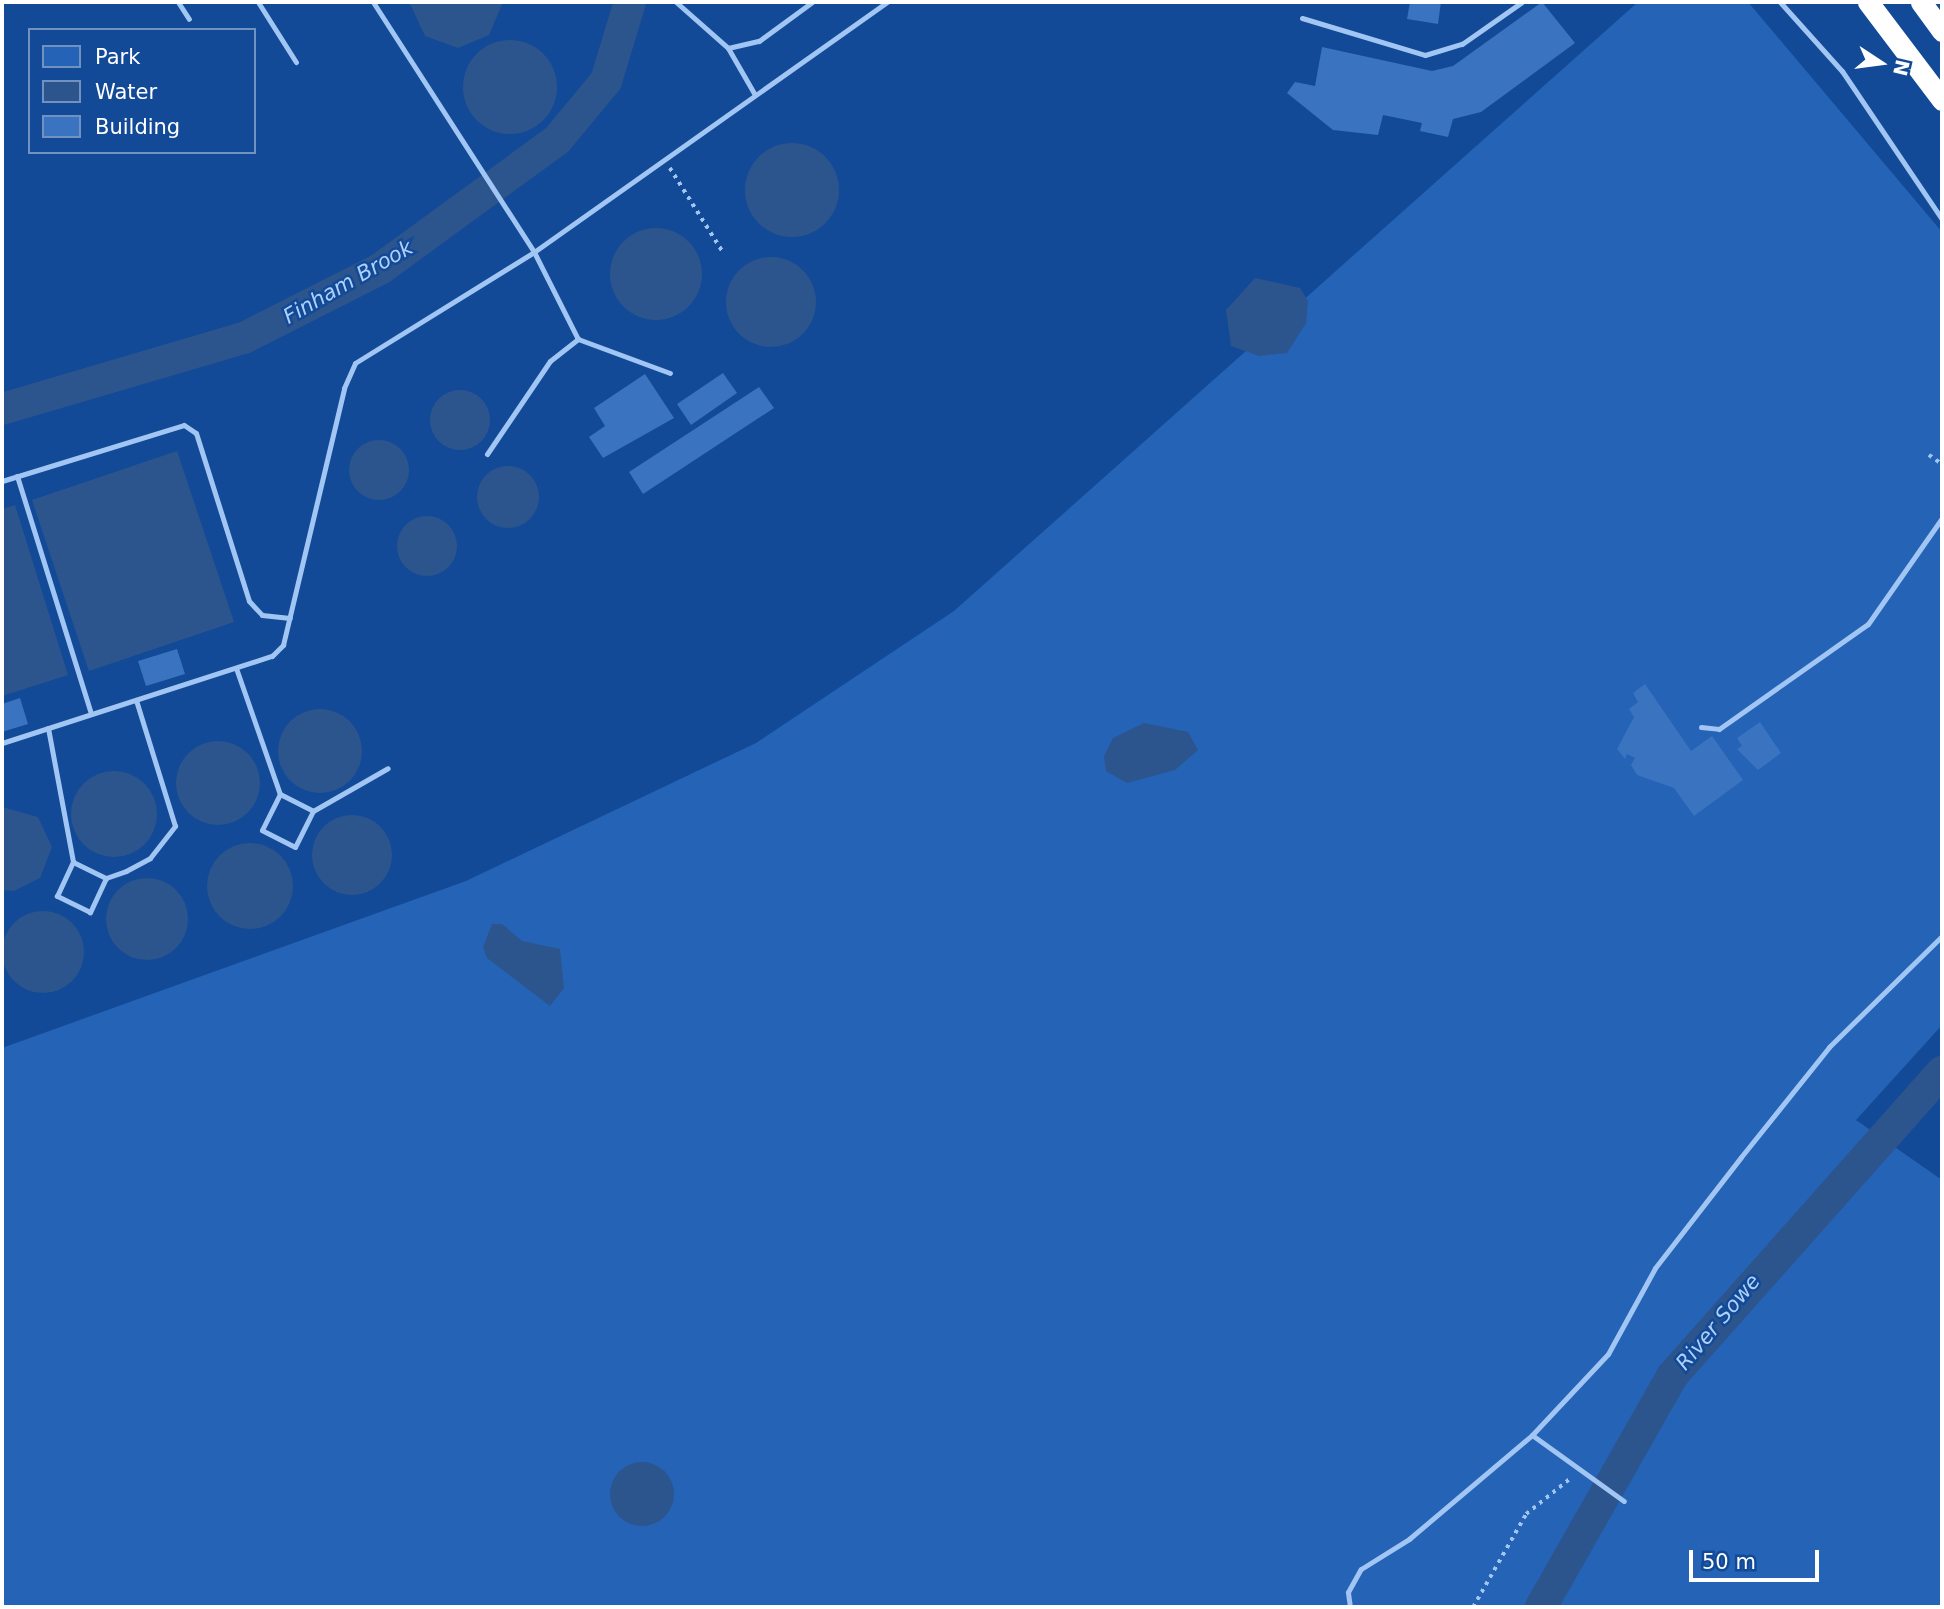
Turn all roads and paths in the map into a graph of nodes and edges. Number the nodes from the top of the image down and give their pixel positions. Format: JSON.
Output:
{"nodes":[{"id":1,"x":178,"y":2,"type":"edge"},
{"id":2,"x":258,"y":2,"type":"edge"},
{"id":3,"x":373,"y":2,"type":"edge"},
{"id":4,"x":676,"y":2,"type":"edge"},
{"id":5,"x":812,"y":2,"type":"edge"},
{"id":6,"x":887,"y":2,"type":"edge"},
{"id":7,"x":1522,"y":2,"type":"edge"},
{"id":8,"x":1780,"y":2,"type":"edge"},
{"id":9,"x":1868,"y":2,"type":"edge"},
{"id":10,"x":1921,"y":2,"type":"edge"},
{"id":11,"x":1303,"y":18,"type":"dead end"},
{"id":12,"x":188,"y":19,"type":"dead end"},
{"id":13,"x":1942,"y":31,"type":"edge"},
{"id":14,"x":728,"y":48,"type":"junction"},
{"id":15,"x":296,"y":62,"type":"dead end"},
{"id":16,"x":755,"y":95,"type":"junction"},
{"id":17,"x":1942,"y":100,"type":"edge"},
{"id":18,"x":665,"y":160,"type":"junction"},
{"id":19,"x":1942,"y":219,"type":"edge"},
{"id":20,"x":534,"y":252,"type":"junction"},
{"id":21,"x":723,"y":252,"type":"dead end"},
{"id":22,"x":578,"y":339,"type":"junction"},
{"id":23,"x":670,"y":373,"type":"dead end"},
{"id":24,"x":487,"y":454,"type":"dead end"},
{"id":25,"x":1929,"y":455,"type":"dead end"},
{"id":26,"x":1942,"y":464,"type":"edge"},
{"id":27,"x":17,"y":476,"type":"junction"},
{"id":28,"x":2,"y":481,"type":"edge"},
{"id":29,"x":1942,"y":518,"type":"edge"},
{"id":30,"x":290,"y":618,"type":"junction"},
{"id":31,"x":236,"y":668,"type":"junction"},
{"id":32,"x":136,"y":700,"type":"junction"},
{"id":33,"x":91,"y":715,"type":"junction"},
{"id":34,"x":1701,"y":727,"type":"dead end"},
{"id":35,"x":48,"y":728,"type":"junction"},
{"id":36,"x":2,"y":743,"type":"edge"},
{"id":37,"x":387,"y":768,"type":"dead end"},
{"id":38,"x":280,"y":794,"type":"junction"},
{"id":39,"x":313,"y":811,"type":"junction"},
{"id":40,"x":73,"y":862,"type":"junction"},
{"id":41,"x":106,"y":878,"type":"junction"},
{"id":42,"x":1942,"y":936,"type":"edge"},
{"id":43,"x":1532,"y":1435,"type":"junction"},
{"id":44,"x":1590,"y":1475,"type":"junction"},
{"id":45,"x":1624,"y":1501,"type":"dead end"},
{"id":46,"x":1350,"y":1607,"type":"edge"},
{"id":47,"x":1473,"y":1607,"type":"edge"}],
"edges":[{"from":1,"to":12,"type":"lane"},
{"from":2,"to":15,"type":"lane"},
{"from":3,"to":20,"type":"lane"},
{"from":4,"to":14,"type":"lane"},
{"from":5,"to":14,"type":"lane"},
{"from":6,"to":16,"type":"lane"},
{"from":7,"to":11,"type":"lane"},
{"from":8,"to":19,"type":"lane"},
{"from":9,"to":17,"type":"highway"},
{"from":10,"to":13,"type":"highway"},
{"from":14,"to":16,"type":"lane"},
{"from":16,"to":18,"type":"lane"},
{"from":18,"to":20,"type":"lane"},
{"from":18,"to":21,"type":"path"},
{"from":20,"to":22,"type":"lane"},
{"from":20,"to":30,"type":"lane"},
{"from":22,"to":23,"type":"lane"},
{"from":22,"to":24,"type":"lane"},
{"from":25,"to":26,"type":"path"},
{"from":27,"to":28,"type":"lane"},
{"from":27,"to":30,"type":"lane"},
{"from":27,"to":33,"type":"lane"},
{"from":29,"to":34,"type":"lane"},
{"from":30,"to":31,"type":"lane"},
{"from":31,"to":32,"type":"lane"},
{"from":31,"to":38,"type":"lane"},
{"from":32,"to":33,"type":"lane"},
{"from":32,"to":41,"type":"lane"},
{"from":33,"to":35,"type":"lane"},
{"from":35,"to":36,"type":"lane"},
{"from":35,"to":40,"type":"lane"},
{"from":37,"to":39,"type":"lane"},
{"from":38,"to":39,"type":"lane"},
{"from":38,"to":39,"type":"lane"},
{"from":40,"to":41,"type":"lane"},
{"from":40,"to":41,"type":"lane"},
{"from":42,"to":43,"type":"lane"},
{"from":43,"to":44,"type":"lane"},
{"from":43,"to":46,"type":"lane"},
{"from":44,"to":45,"type":"lane"},
{"from":44,"to":47,"type":"path"}]}
